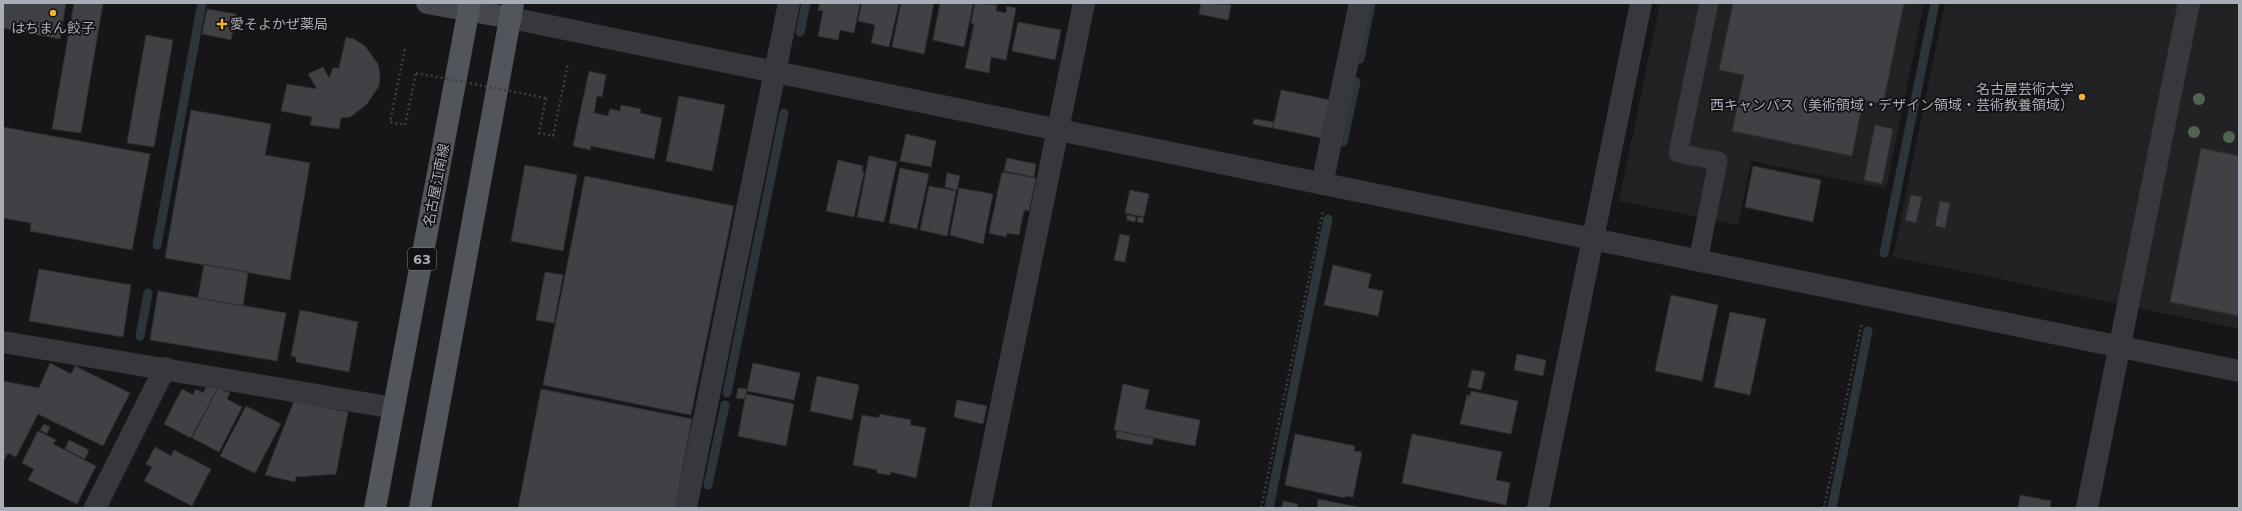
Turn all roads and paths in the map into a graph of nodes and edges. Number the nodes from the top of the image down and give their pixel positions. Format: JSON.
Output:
{"nodes":[{"id":1,"x":427,"y":3,"type":"edge"},
{"id":2,"x":789,"y":3,"type":"edge"},
{"id":3,"x":1084,"y":3,"type":"edge"},
{"id":4,"x":1360,"y":3,"type":"edge"},
{"id":5,"x":1641,"y":3,"type":"edge"},
{"id":6,"x":1708,"y":3,"type":"edge"},
{"id":7,"x":2189,"y":3,"type":"edge"},
{"id":8,"x":470,"y":7,"type":"edge"},
{"id":9,"x":512,"y":11,"type":"edge"},
{"id":10,"x":405,"y":49,"type":"dead end"},
{"id":11,"x":568,"y":64,"type":"dead end"},
{"id":12,"x":775,"y":72,"type":"junction"},
{"id":13,"x":1058,"y":130,"type":"junction"},
{"id":14,"x":1325,"y":184,"type":"junction"},
{"id":15,"x":1593,"y":239,"type":"junction"},
{"id":16,"x":1698,"y":261,"type":"junction"},
{"id":17,"x":1867,"y":295,"type":"junction"},
{"id":18,"x":3,"y":342,"type":"edge"},
{"id":19,"x":2120,"y":347,"type":"junction"},
{"id":20,"x":165,"y":368,"type":"junction"},
{"id":21,"x":2239,"y":371,"type":"edge"},
{"id":22,"x":394,"y":408,"type":"junction"},
{"id":23,"x":95,"y":508,"type":"edge"},
{"id":24,"x":374,"y":508,"type":"edge"},
{"id":25,"x":420,"y":508,"type":"edge"},
{"id":26,"x":686,"y":508,"type":"edge"},
{"id":27,"x":980,"y":508,"type":"edge"},
{"id":28,"x":1261,"y":508,"type":"edge"},
{"id":29,"x":1538,"y":508,"type":"edge"},
{"id":30,"x":1824,"y":508,"type":"edge"},
{"id":31,"x":2087,"y":508,"type":"edge"}],
"edges":[{"from":1,"to":8,"type":"main road"},
{"from":2,"to":12,"type":"street"},
{"from":3,"to":13,"type":"street"},
{"from":4,"to":14,"type":"street"},
{"from":5,"to":15,"type":"street"},
{"from":6,"to":16,"type":"lane"},
{"from":7,"to":19,"type":"street"},
{"from":8,"to":9,"type":"main road"},
{"from":8,"to":22,"type":"main road","name":"名古屋江南線","number":"63"},
{"from":9,"to":12,"type":"street"},
{"from":9,"to":25,"type":"main road"},
{"from":10,"to":11,"type":"path","bridge":true},
{"from":12,"to":13,"type":"street"},
{"from":12,"to":26,"type":"street"},
{"from":13,"to":14,"type":"street"},
{"from":13,"to":27,"type":"street"},
{"from":14,"to":15,"type":"street"},
{"from":14,"to":28,"type":"path"},
{"from":15,"to":16,"type":"street"},
{"from":15,"to":29,"type":"street"},
{"from":16,"to":17,"type":"street"},
{"from":17,"to":19,"type":"street"},
{"from":17,"to":30,"type":"path"},
{"from":18,"to":20,"type":"street"},
{"from":19,"to":21,"type":"street"},
{"from":19,"to":31,"type":"street"},
{"from":20,"to":22,"type":"street"},
{"from":20,"to":23,"type":"street"},
{"from":22,"to":24,"type":"main road","name":"名古屋江南線","number":"63"}]}
